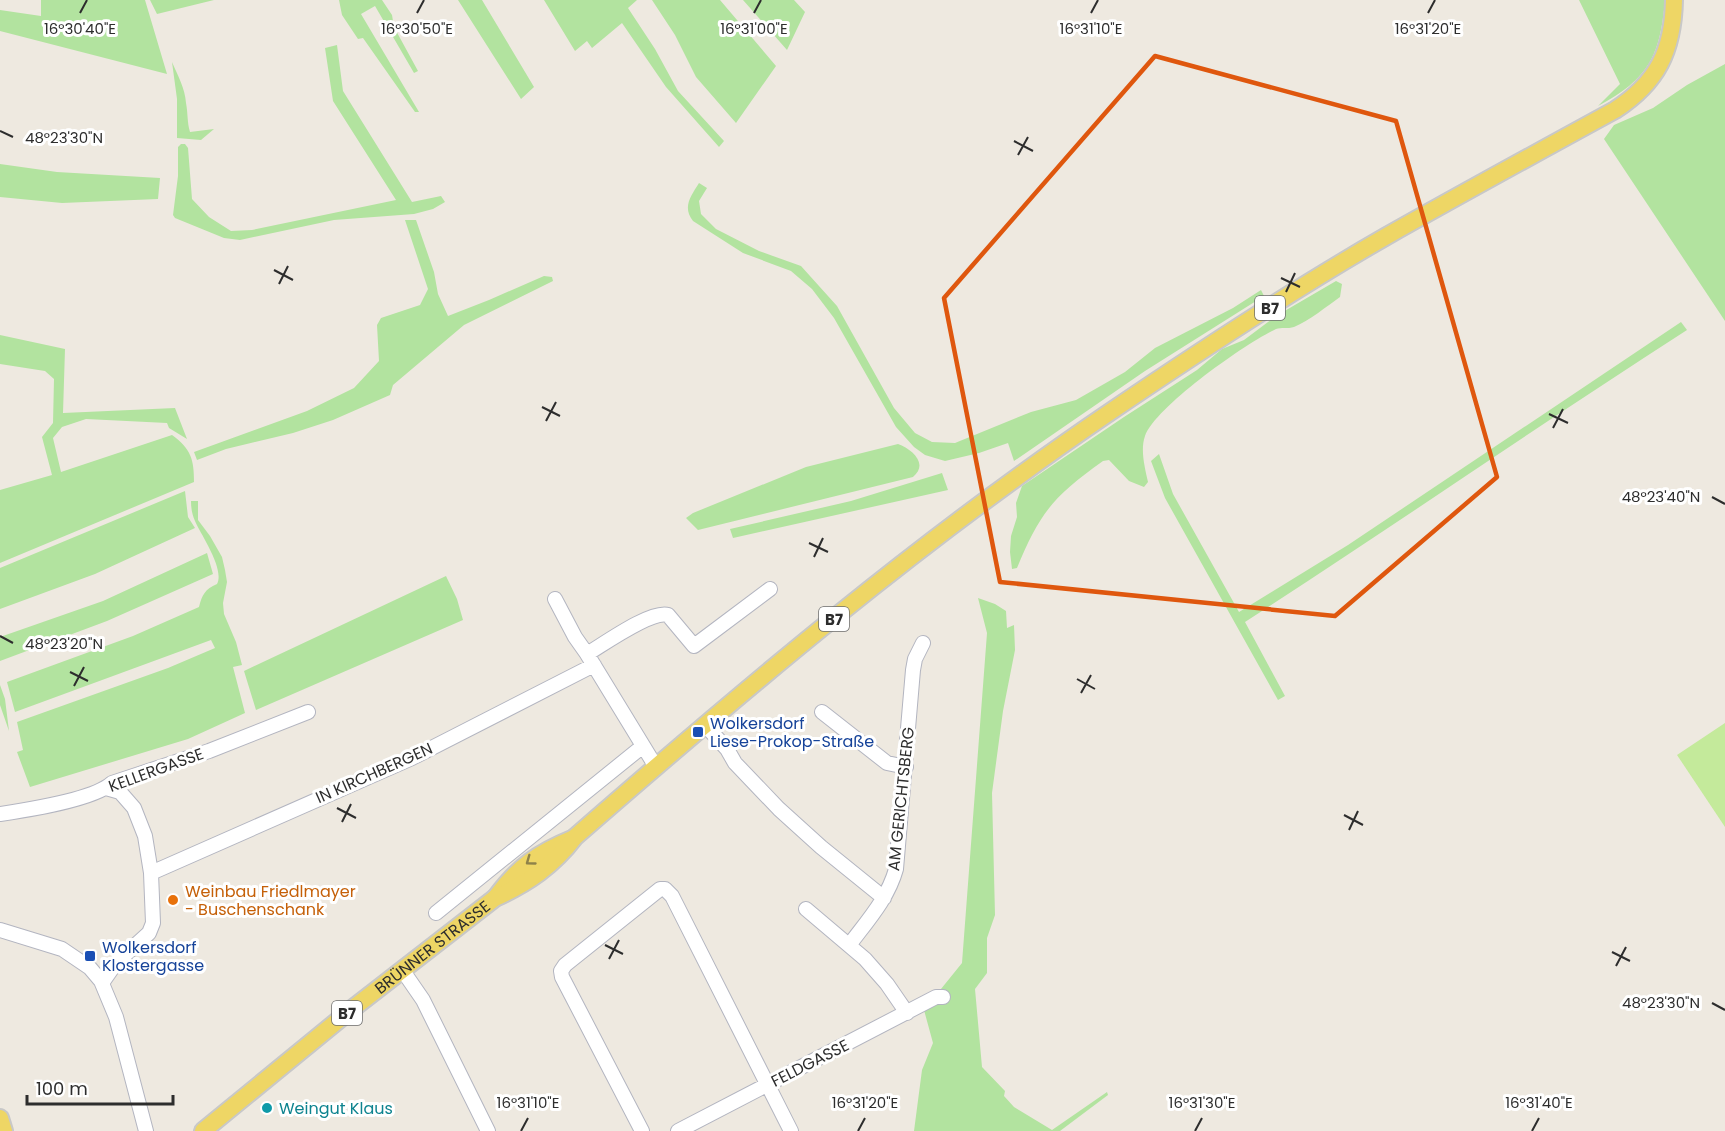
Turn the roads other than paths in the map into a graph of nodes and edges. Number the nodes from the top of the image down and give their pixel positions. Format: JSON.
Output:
{"nodes":[{"id":1,"x":1674,"y":0,"type":"edge"},
{"id":2,"x":770,"y":589,"type":"dead end"},
{"id":3,"x":555,"y":599,"type":"dead end"},
{"id":4,"x":923,"y":643,"type":"dead end"},
{"id":5,"x":591,"y":659,"type":"junction"},
{"id":6,"x":308,"y":712,"type":"dead end"},
{"id":7,"x":822,"y":712,"type":"dead end"},
{"id":8,"x":706,"y":726,"type":"junction"},
{"id":9,"x":643,"y":746,"type":"junction"},
{"id":10,"x":656,"y":766,"type":"junction"},
{"id":11,"x":906,"y":767,"type":"junction"},
{"id":12,"x":106,"y":788,"type":"junction"},
{"id":13,"x":0,"y":814,"type":"edge"},
{"id":14,"x":151,"y":873,"type":"junction"},
{"id":15,"x":884,"y":898,"type":"junction"},
{"id":16,"x":806,"y":909,"type":"dead end"},
{"id":17,"x":436,"y":913,"type":"dead end"},
{"id":18,"x":0,"y":930,"type":"edge"},
{"id":19,"x":850,"y":944,"type":"junction"},
{"id":20,"x":403,"y":970,"type":"junction"},
{"id":21,"x":102,"y":983,"type":"junction"},
{"id":22,"x":943,"y":997,"type":"dead end"},
{"id":23,"x":907,"y":1013,"type":"junction"},
{"id":24,"x":768,"y":1085,"type":"junction"},
{"id":25,"x":0,"y":1118,"type":"edge"},
{"id":26,"x":4,"y":1131,"type":"edge"},
{"id":27,"x":146,"y":1131,"type":"edge"},
{"id":28,"x":203,"y":1131,"type":"edge"},
{"id":29,"x":488,"y":1131,"type":"edge"},
{"id":30,"x":642,"y":1131,"type":"edge"},
{"id":31,"x":678,"y":1131,"type":"edge"},
{"id":32,"x":791,"y":1131,"type":"edge"}],
"edges":[{"from":1,"to":8,"type":"main road","name":"BRÜNNER STRASSE","number":"B7"},
{"from":2,"to":5,"type":"street","name":"IN KIRCHBERGEN"},
{"from":3,"to":5,"type":"street"},
{"from":4,"to":11,"type":"street","name":"AM GERICHTSBERG"},
{"from":5,"to":9,"type":"street"},
{"from":5,"to":14,"type":"street","name":"IN KIRCHBERGEN"},
{"from":6,"to":12,"type":"street","name":"KELLERGASSE"},
{"from":7,"to":11,"type":"street"},
{"from":8,"to":10,"type":"main road","name":"BRÜNNER STRASSE","number":"B7"},
{"from":8,"to":15,"type":"street"},
{"from":9,"to":10,"type":"street"},
{"from":9,"to":17,"type":"street","name":"BRÜNNER STRASSE"},
{"from":10,"to":20,"type":"main road","name":"BRÜNNER STRASSE","number":"B7"},
{"from":11,"to":15,"type":"street","name":"AM GERICHTSBERG"},
{"from":12,"to":13,"type":"street","name":"KELLERGASSE"},
{"from":12,"to":14,"type":"street"},
{"from":14,"to":21,"type":"street"},
{"from":15,"to":19,"type":"street","name":"AM GERICHTSBERG"},
{"from":16,"to":19,"type":"street"},
{"from":18,"to":21,"type":"street"},
{"from":19,"to":23,"type":"street"},
{"from":20,"to":28,"type":"main road","name":"BRÜNNER STRASSE","number":"B7"},
{"from":20,"to":29,"type":"street"},
{"from":21,"to":27,"type":"street"},
{"from":22,"to":23,"type":"street","name":"FELDGASSE"},
{"from":23,"to":24,"type":"street","name":"FELDGASSE"},
{"from":24,"to":30,"type":"street"},
{"from":24,"to":31,"type":"street","name":"FELDGASSE"},
{"from":24,"to":32,"type":"street"},
{"from":25,"to":26,"type":"main road"}]}
